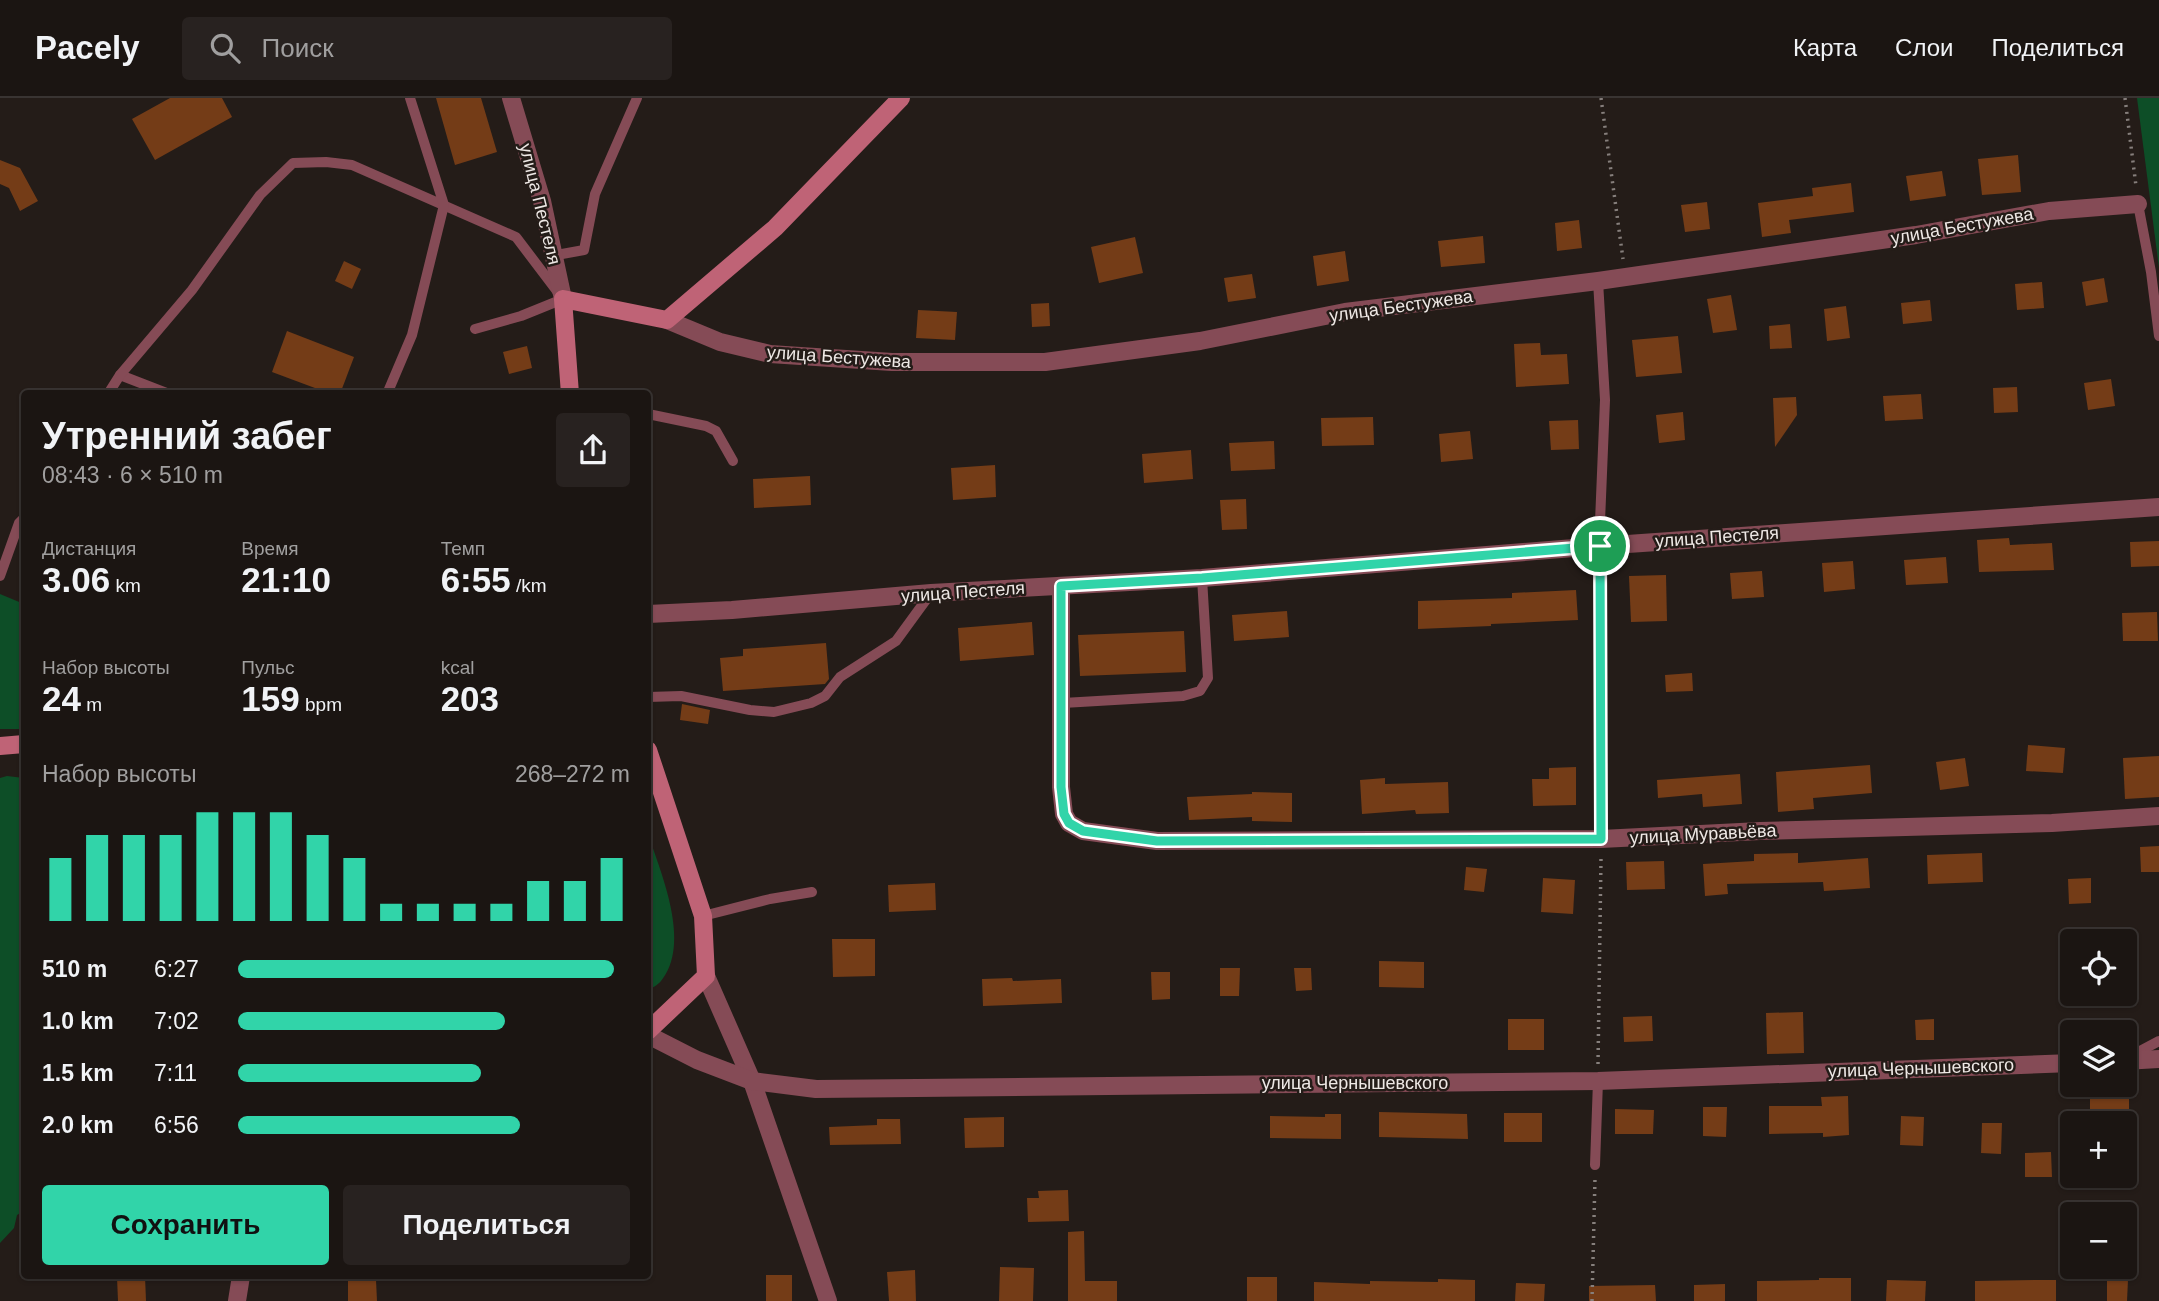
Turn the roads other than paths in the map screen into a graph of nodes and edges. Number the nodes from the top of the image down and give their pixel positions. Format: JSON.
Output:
{"nodes":[{"id":1,"x":410,"y":98,"type":"edge"},
{"id":2,"x":511,"y":98,"type":"edge"},
{"id":3,"x":638,"y":98,"type":"edge"},
{"id":4,"x":901,"y":98,"type":"edge"},
{"id":5,"x":2138,"y":204,"type":"joint"},
{"id":6,"x":444,"y":205,"type":"junction"},
{"id":7,"x":554,"y":259,"type":"junction"},
{"id":8,"x":1598,"y":281,"type":"junction"},
{"id":9,"x":563,"y":299,"type":"junction"},
{"id":10,"x":667,"y":320,"type":"junction"},
{"id":11,"x":475,"y":329,"type":"dead end"},
{"id":12,"x":2159,"y":335,"type":"edge"},
{"id":13,"x":120,"y":375,"type":"junction"},
{"id":14,"x":111,"y":390,"type":"edge"},
{"id":15,"x":159,"y":390,"type":"edge"},
{"id":16,"x":389,"y":390,"type":"edge"},
{"id":17,"x":570,"y":390,"type":"edge"},
{"id":18,"x":651,"y":415,"type":"edge"},
{"id":19,"x":733,"y":461,"type":"dead end"},
{"id":20,"x":2159,"y":507,"type":"edge"},
{"id":21,"x":21,"y":521,"type":"edge"},
{"id":22,"x":1600,"y":546,"type":"junction"},
{"id":23,"x":0,"y":576,"type":"edge"},
{"id":24,"x":1202,"y":578,"type":"junction"},
{"id":25,"x":1061,"y":586,"type":"junction"},
{"id":26,"x":931,"y":593,"type":"junction"},
{"id":27,"x":651,"y":614,"type":"edge"},
{"id":28,"x":651,"y":697,"type":"edge"},
{"id":29,"x":1063,"y":702,"type":"junction"},
{"id":30,"x":21,"y":744,"type":"edge"},
{"id":31,"x":0,"y":746,"type":"edge"},
{"id":32,"x":651,"y":759,"type":"edge"},
{"id":33,"x":2159,"y":816,"type":"edge"},
{"id":34,"x":1601,"y":839,"type":"junction"},
{"id":35,"x":812,"y":892,"type":"dead end"},
{"id":36,"x":703,"y":916,"type":"junction"},
{"id":37,"x":706,"y":976,"type":"junction"},
{"id":38,"x":651,"y":1030,"type":"edge"},
{"id":39,"x":651,"y":1035,"type":"edge"},
{"id":40,"x":2159,"y":1041,"type":"edge"},
{"id":41,"x":2137,"y":1053,"type":"edge"},
{"id":42,"x":2159,"y":1059,"type":"edge"},
{"id":43,"x":2137,"y":1060,"type":"edge"},
{"id":44,"x":2060,"y":1063,"type":"edge"},
{"id":45,"x":752,"y":1081,"type":"junction"},
{"id":46,"x":1598,"y":1081,"type":"junction"},
{"id":47,"x":1595,"y":1165,"type":"road end"},
{"id":48,"x":241,"y":1279,"type":"edge"},
{"id":49,"x":237,"y":1301,"type":"edge"},
{"id":50,"x":828,"y":1301,"type":"edge"}],
"edges":[{"from":1,"to":6,"type":"lane"},
{"from":2,"to":7,"type":"street","name":"улица Пестеля"},
{"from":3,"to":7,"type":"lane"},
{"from":4,"to":10,"type":"main road"},
{"from":5,"to":8,"type":"street","name":"улица Бестужева"},
{"from":5,"to":12,"type":"lane"},
{"from":6,"to":9,"type":"lane"},
{"from":6,"to":13,"type":"lane"},
{"from":6,"to":16,"type":"lane"},
{"from":7,"to":9,"type":"street","name":"улица Пестеля"},
{"from":8,"to":10,"type":"street","name":"улица Бестужева"},
{"from":8,"to":22,"type":"lane"},
{"from":9,"to":10,"type":"main road"},
{"from":9,"to":11,"type":"lane"},
{"from":9,"to":17,"type":"main road","name":"улица Пестеля"},
{"from":13,"to":14,"type":"lane"},
{"from":13,"to":15,"type":"lane"},
{"from":18,"to":19,"type":"lane"},
{"from":20,"to":22,"type":"street","name":"улица Пестеля"},
{"from":21,"to":23,"type":"lane"},
{"from":22,"to":24,"type":"street","name":"улица Пестеля"},
{"from":22,"to":34,"type":"lane"},
{"from":24,"to":25,"type":"street","name":"улица Пестеля"},
{"from":24,"to":29,"type":"lane"},
{"from":25,"to":26,"type":"street","name":"улица Пестеля"},
{"from":25,"to":29,"type":"street","name":"улица Муравьёва"},
{"from":26,"to":27,"type":"street","name":"улица Пестеля"},
{"from":26,"to":28,"type":"lane"},
{"from":29,"to":34,"type":"street","name":"улица Муравьёва"},
{"from":30,"to":31,"type":"main road"},
{"from":32,"to":36,"type":"main road"},
{"from":33,"to":34,"type":"street","name":"улица Муравьёва"},
{"from":35,"to":36,"type":"lane"},
{"from":36,"to":37,"type":"main road"},
{"from":37,"to":38,"type":"main road"},
{"from":37,"to":45,"type":"street"},
{"from":39,"to":45,"type":"street","name":"улица Чернышевского"},
{"from":40,"to":41,"type":"lane"},
{"from":42,"to":43,"type":"street"},
{"from":44,"to":46,"type":"street","name":"улица Чернышевского"},
{"from":45,"to":46,"type":"street","name":"улица Чернышевского"},
{"from":45,"to":50,"type":"street"},
{"from":46,"to":47,"type":"lane"},
{"from":48,"to":49,"type":"street"}]}
